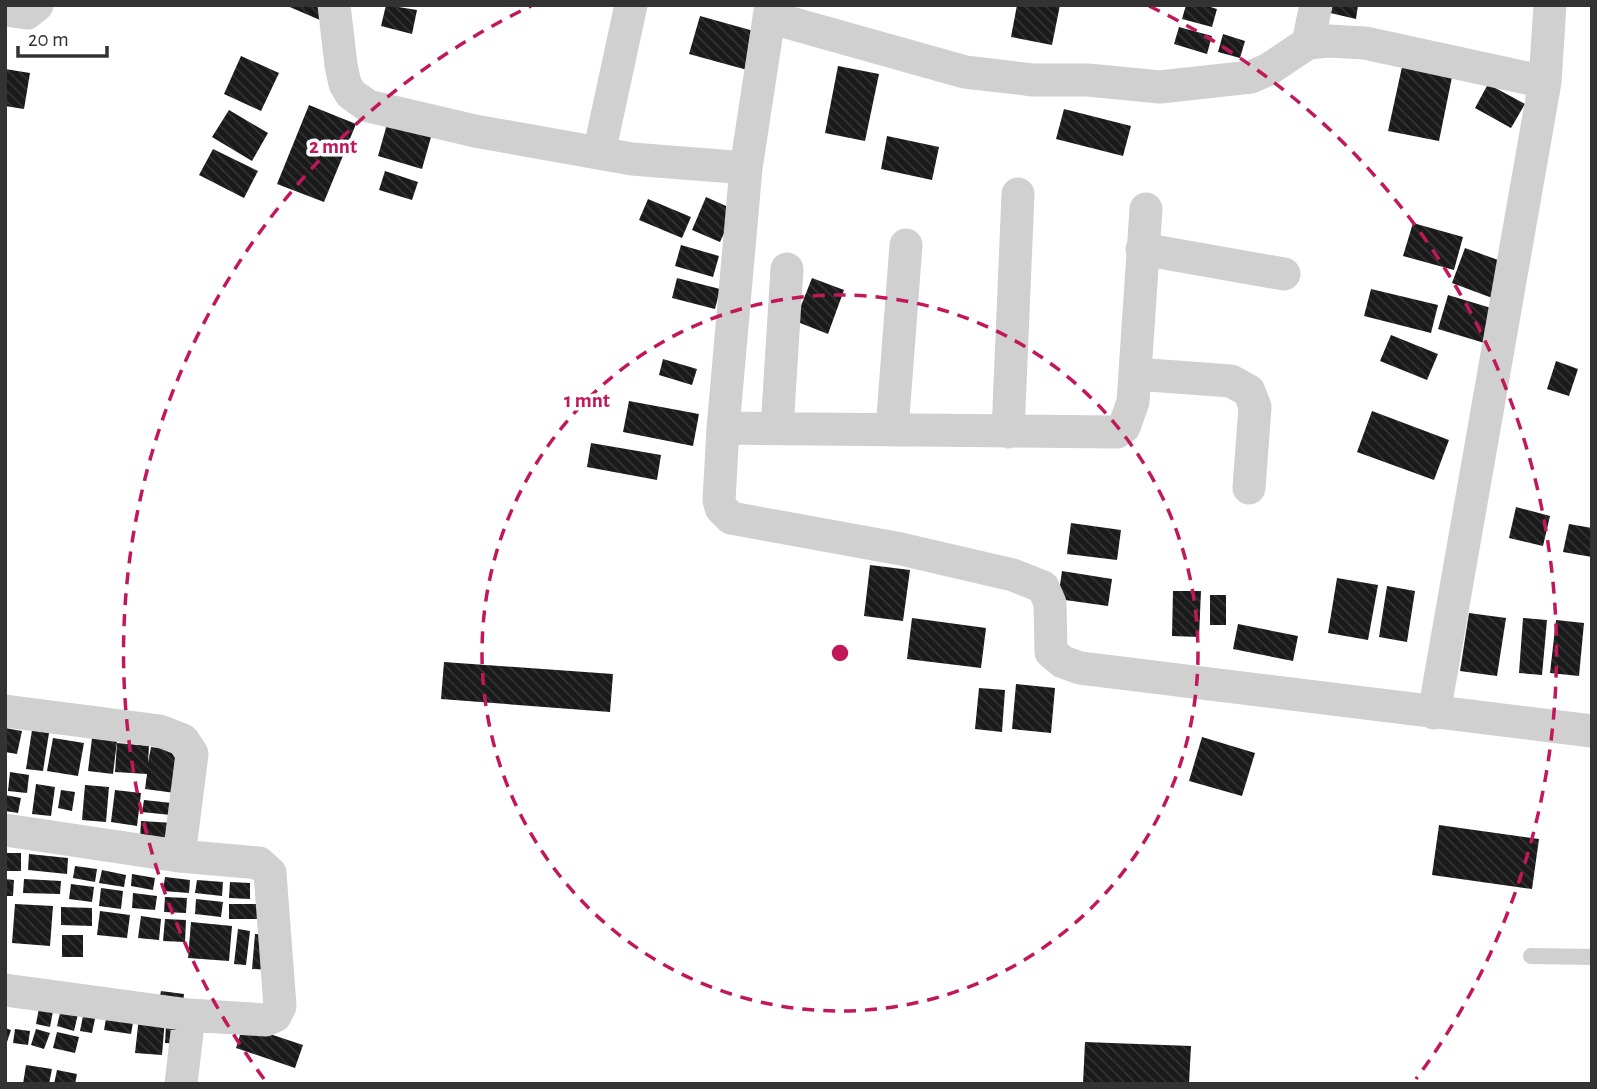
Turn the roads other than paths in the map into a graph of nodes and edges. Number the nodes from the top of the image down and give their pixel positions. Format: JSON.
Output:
{"nodes":[{"id":1,"x":37,"y":5,"type":"edge"},
{"id":2,"x":334,"y":5,"type":"edge"},
{"id":3,"x":631,"y":5,"type":"edge"},
{"id":4,"x":1316,"y":5,"type":"edge"},
{"id":5,"x":1550,"y":5,"type":"edge"},
{"id":6,"x":5,"y":9,"type":"edge"},
{"id":7,"x":770,"y":11,"type":"edge"},
{"id":8,"x":1308,"y":43,"type":"junction"},
{"id":9,"x":1545,"y":82,"type":"junction"},
{"id":10,"x":599,"y":153,"type":"junction"},
{"id":11,"x":746,"y":168,"type":"junction"},
{"id":12,"x":1018,"y":194,"type":"dead end"},
{"id":13,"x":1146,"y":209,"type":"dead end"},
{"id":14,"x":906,"y":245,"type":"dead end"},
{"id":15,"x":1142,"y":249,"type":"junction"},
{"id":16,"x":787,"y":269,"type":"dead end"},
{"id":17,"x":1284,"y":274,"type":"dead end"},
{"id":18,"x":1135,"y":374,"type":"junction"},
{"id":19,"x":723,"y":428,"type":"junction"},
{"id":20,"x":777,"y":428,"type":"junction"},
{"id":21,"x":892,"y":430,"type":"junction"},
{"id":22,"x":1008,"y":432,"type":"junction"},
{"id":23,"x":1249,"y":488,"type":"dead end"},
{"id":24,"x":5,"y":711,"type":"edge"},
{"id":25,"x":1434,"y":713,"type":"junction"},
{"id":26,"x":1592,"y":731,"type":"edge"},
{"id":27,"x":5,"y":830,"type":"edge"},
{"id":28,"x":179,"y":856,"type":"junction"},
{"id":29,"x":1531,"y":956,"type":"dead end"},
{"id":30,"x":1592,"y":957,"type":"edge"},
{"id":31,"x":5,"y":990,"type":"edge"},
{"id":32,"x":189,"y":1015,"type":"junction"},
{"id":33,"x":181,"y":1084,"type":"edge"}],
"edges":[{"from":1,"to":6,"type":"street"},
{"from":2,"to":10,"type":"street"},
{"from":3,"to":10,"type":"street"},
{"from":4,"to":8,"type":"street"},
{"from":5,"to":9,"type":"street"},
{"from":7,"to":8,"type":"street"},
{"from":7,"to":11,"type":"street"},
{"from":8,"to":9,"type":"street"},
{"from":9,"to":25,"type":"street"},
{"from":10,"to":11,"type":"street"},
{"from":11,"to":19,"type":"street"},
{"from":12,"to":22,"type":"street"},
{"from":13,"to":15,"type":"street"},
{"from":14,"to":21,"type":"street"},
{"from":15,"to":17,"type":"street"},
{"from":15,"to":18,"type":"street"},
{"from":16,"to":20,"type":"street"},
{"from":18,"to":22,"type":"street"},
{"from":18,"to":23,"type":"street"},
{"from":19,"to":20,"type":"street"},
{"from":19,"to":25,"type":"street"},
{"from":20,"to":21,"type":"street"},
{"from":21,"to":22,"type":"street"},
{"from":24,"to":28,"type":"street"},
{"from":25,"to":26,"type":"street"},
{"from":27,"to":28,"type":"street"},
{"from":28,"to":32,"type":"street"},
{"from":29,"to":30,"type":"lane"},
{"from":31,"to":32,"type":"street"},
{"from":32,"to":33,"type":"street"}]}
